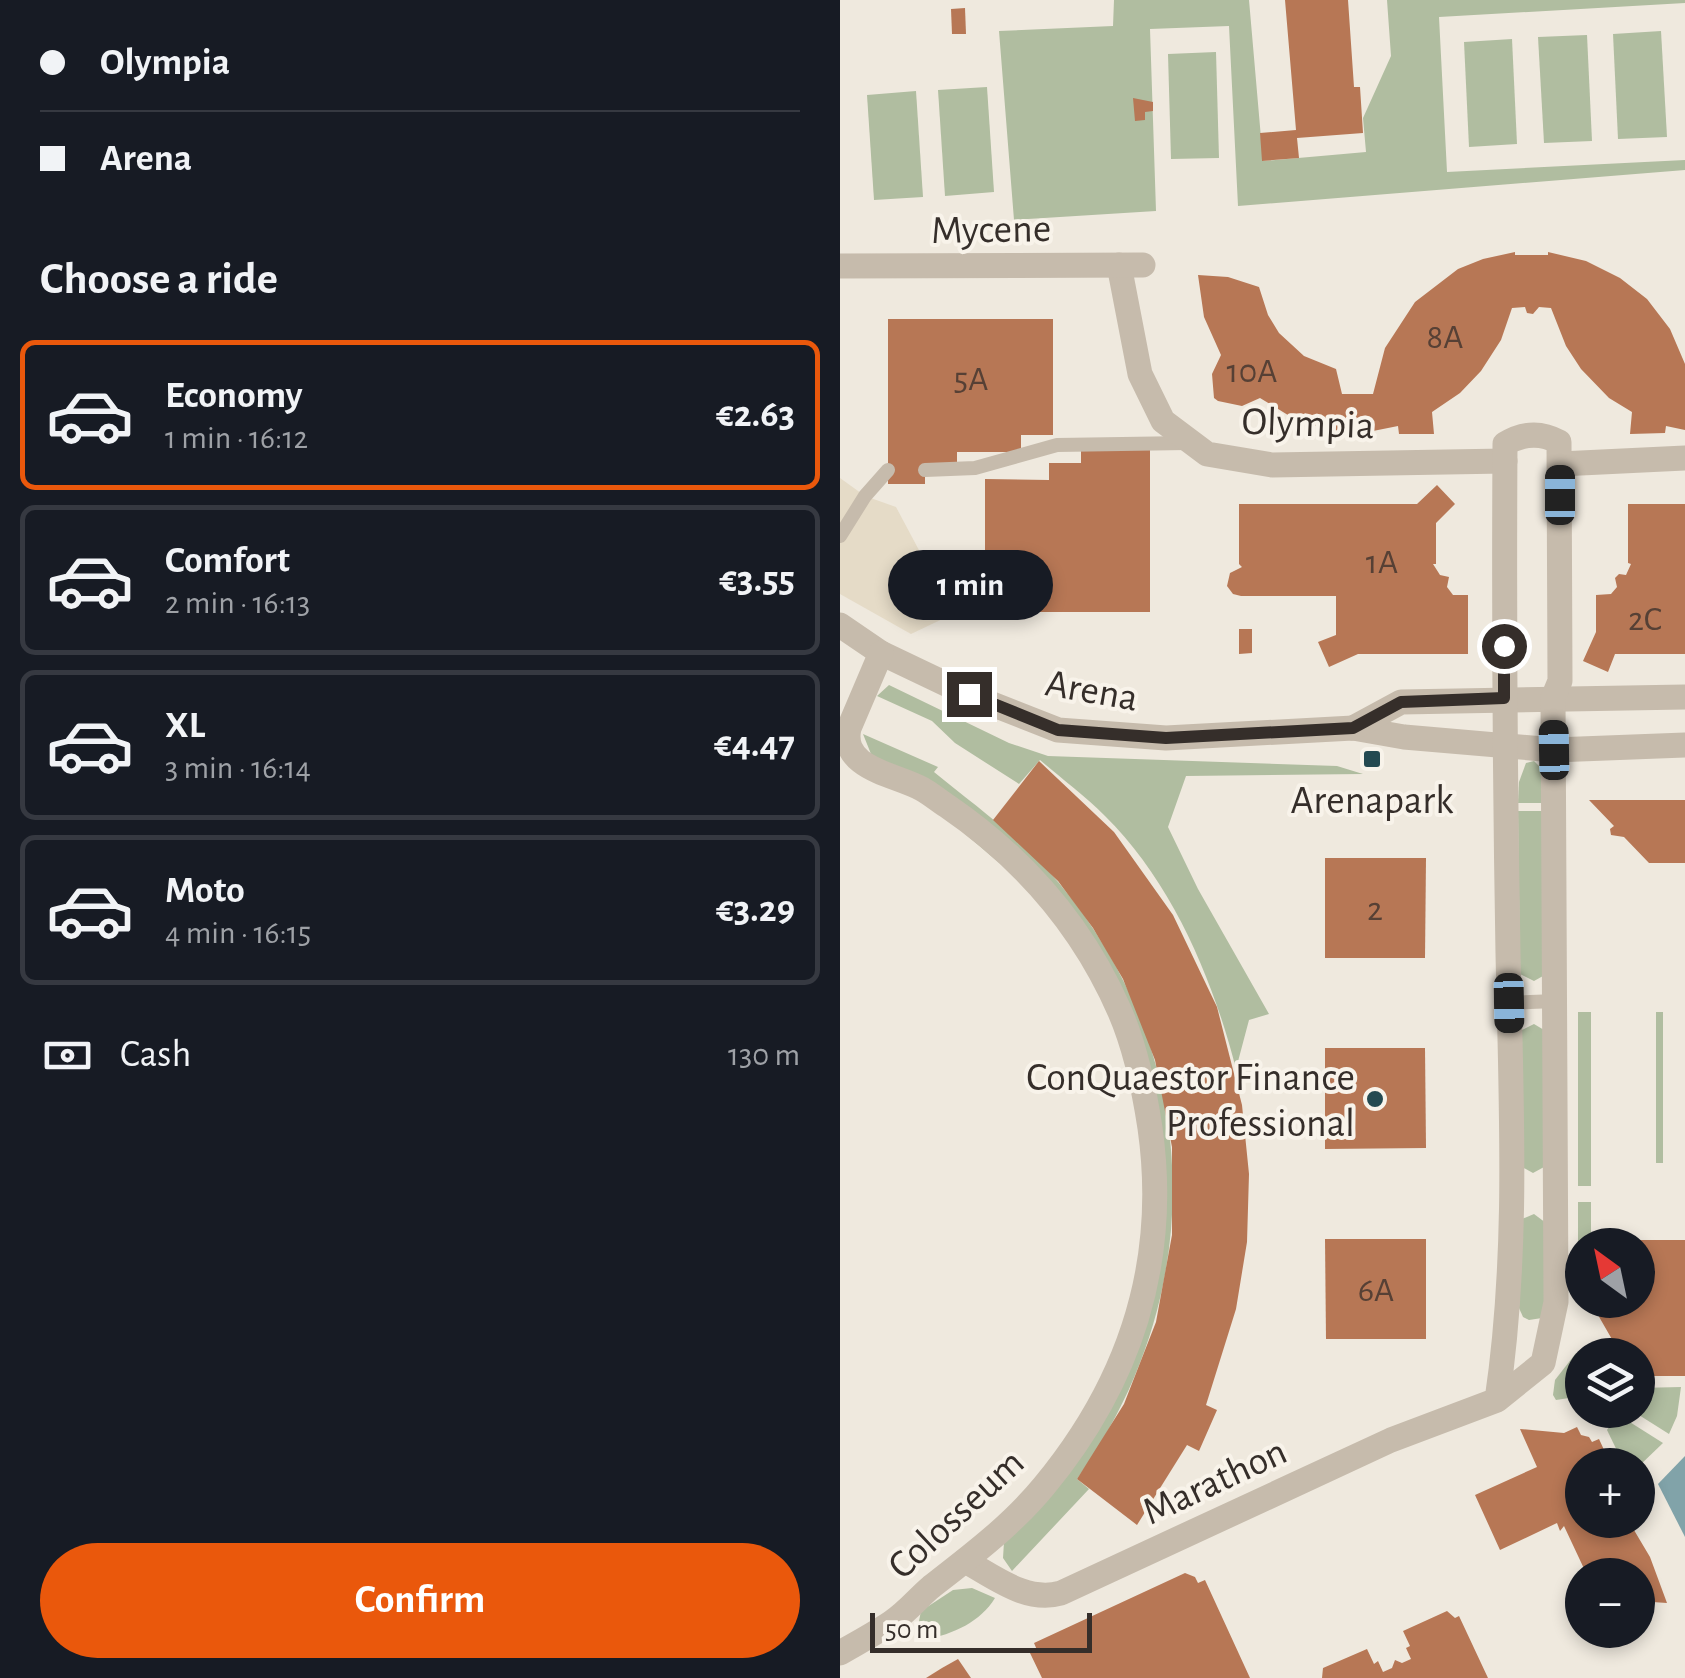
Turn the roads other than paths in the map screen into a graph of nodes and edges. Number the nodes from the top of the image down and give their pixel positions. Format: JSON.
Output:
{"nodes":[{"id":1,"x":1131,"y":265,"type":"joint"},
{"id":2,"x":840,"y":266,"type":"edge"},
{"id":3,"x":1192,"y":443,"type":"junction"},
{"id":4,"x":1685,"y":458,"type":"edge"},
{"id":5,"x":1505,"y":461,"type":"junction"},
{"id":6,"x":1560,"y":464,"type":"junction"},
{"id":7,"x":888,"y":470,"type":"dead end"},
{"id":8,"x":925,"y":470,"type":"dead end"},
{"id":9,"x":840,"y":536,"type":"edge"},
{"id":10,"x":840,"y":626,"type":"edge"},
{"id":11,"x":881,"y":653,"type":"junction"},
{"id":12,"x":1685,"y":697,"type":"edge"},
{"id":13,"x":1504,"y":698,"type":"junction"},
{"id":14,"x":1553,"y":698,"type":"junction"},
{"id":15,"x":1353,"y":728,"type":"junction"},
{"id":16,"x":1504,"y":744,"type":"junction"},
{"id":17,"x":1685,"y":745,"type":"edge"},
{"id":18,"x":1554,"y":750,"type":"junction"},
{"id":19,"x":1556,"y":1001,"type":"junction"},
{"id":20,"x":1509,"y":1003,"type":"junction"},
{"id":21,"x":1512,"y":1186,"type":"junction"},
{"id":22,"x":1556,"y":1194,"type":"junction"},
{"id":23,"x":1497,"y":1400,"type":"junction"},
{"id":24,"x":966,"y":1561,"type":"junction"},
{"id":25,"x":840,"y":1653,"type":"edge"}],
"edges":[{"from":1,"to":2,"type":"street","name":"Mycene"},
{"from":1,"to":3,"type":"street","name":"Olympia"},
{"from":3,"to":5,"type":"street","name":"Olympia"},
{"from":3,"to":8,"type":"lane"},
{"from":4,"to":6,"type":"street"},
{"from":5,"to":6,"type":"street"},
{"from":5,"to":13,"type":"street"},
{"from":6,"to":14,"type":"street"},
{"from":7,"to":9,"type":"lane"},
{"from":10,"to":11,"type":"street","name":"Arena"},
{"from":11,"to":15,"type":"street","name":"Arena"},
{"from":11,"to":24,"type":"street","name":"Colosseum"},
{"from":12,"to":14,"type":"street","name":"Arena"},
{"from":13,"to":14,"type":"street","name":"Arena"},
{"from":13,"to":15,"type":"street","name":"Arena"},
{"from":13,"to":16,"type":"street"},
{"from":14,"to":18,"type":"street","name":"Marathon"},
{"from":15,"to":16,"type":"street","name":"Arena"},
{"from":16,"to":18,"type":"street","name":"Arena"},
{"from":16,"to":20,"type":"street"},
{"from":17,"to":18,"type":"street","name":"Arena"},
{"from":18,"to":19,"type":"street","name":"Marathon"},
{"from":19,"to":20,"type":"lane"},
{"from":19,"to":22,"type":"street","name":"Marathon"},
{"from":20,"to":21,"type":"street"},
{"from":21,"to":22,"type":"street"},
{"from":21,"to":23,"type":"street"},
{"from":22,"to":23,"type":"street","name":"Marathon"},
{"from":23,"to":24,"type":"street","name":"Marathon"},
{"from":24,"to":25,"type":"street","name":"Colosseum"}]}
